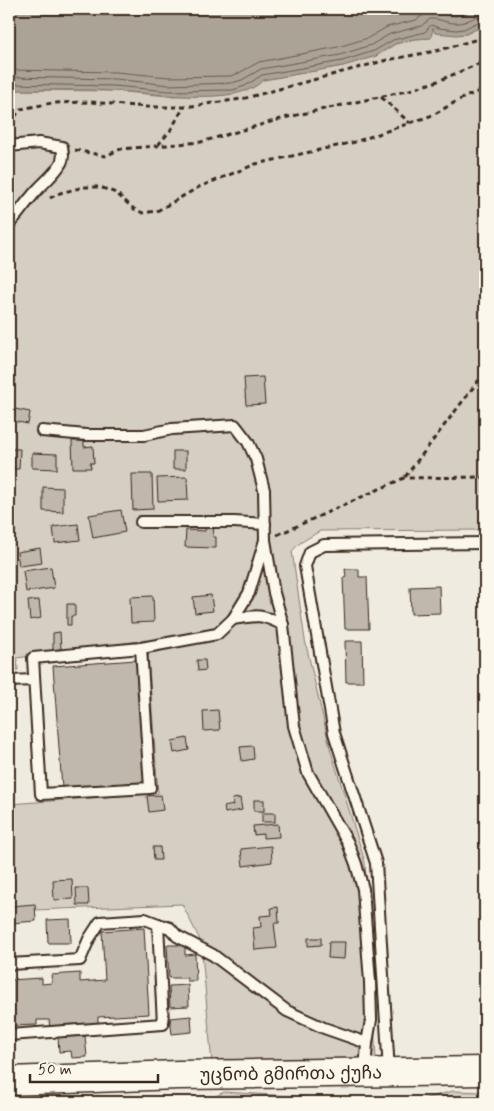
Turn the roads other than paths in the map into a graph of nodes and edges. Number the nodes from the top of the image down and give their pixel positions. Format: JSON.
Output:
{"nodes":[{"id":1,"x":9,"y":146,"type":"edge"},
{"id":2,"x":9,"y":224,"type":"edge"},
{"id":3,"x":42,"y":431,"type":"dead end"},
{"id":4,"x":141,"y":522,"type":"dead end"},
{"id":5,"x":265,"y":524,"type":"junction"},
{"id":6,"x":265,"y":540,"type":"junction"},
{"id":7,"x":485,"y":543,"type":"edge"},
{"id":8,"x":233,"y":619,"type":"junction"},
{"id":9,"x":284,"y":625,"type":"junction"},
{"id":10,"x":141,"y":648,"type":"junction"},
{"id":11,"x":34,"y":680,"type":"junction"},
{"id":12,"x":9,"y":681,"type":"edge"},
{"id":13,"x":158,"y":924,"type":"junction"},
{"id":14,"x":9,"y":964,"type":"edge"},
{"id":15,"x":9,"y":1035,"type":"edge"},
{"id":16,"x":367,"y":1043,"type":"junction"},
{"id":17,"x":485,"y":1071,"type":"edge"},
{"id":18,"x":377,"y":1073,"type":"junction"},
{"id":19,"x":9,"y":1080,"type":"edge"}],
"edges":[{"from":1,"to":2,"type":"lane"},
{"from":3,"to":5,"type":"lane"},
{"from":4,"to":5,"type":"lane"},
{"from":5,"to":6,"type":"lane"},
{"from":6,"to":8,"type":"lane"},
{"from":6,"to":9,"type":"lane"},
{"from":7,"to":18,"type":"lane"},
{"from":8,"to":9,"type":"lane"},
{"from":8,"to":10,"type":"lane"},
{"from":9,"to":16,"type":"lane"},
{"from":10,"to":11,"type":"lane"},
{"from":10,"to":11,"type":"lane"},
{"from":11,"to":12,"type":"lane"},
{"from":13,"to":14,"type":"lane"},
{"from":13,"to":15,"type":"lane"},
{"from":13,"to":16,"type":"lane"},
{"from":16,"to":18,"type":"lane"},
{"from":17,"to":18,"type":"main road","name":"უცნობ გმირთა ქუჩა"},
{"from":18,"to":19,"type":"main road","name":"უცნობ გმირთა ქუჩა"}]}
